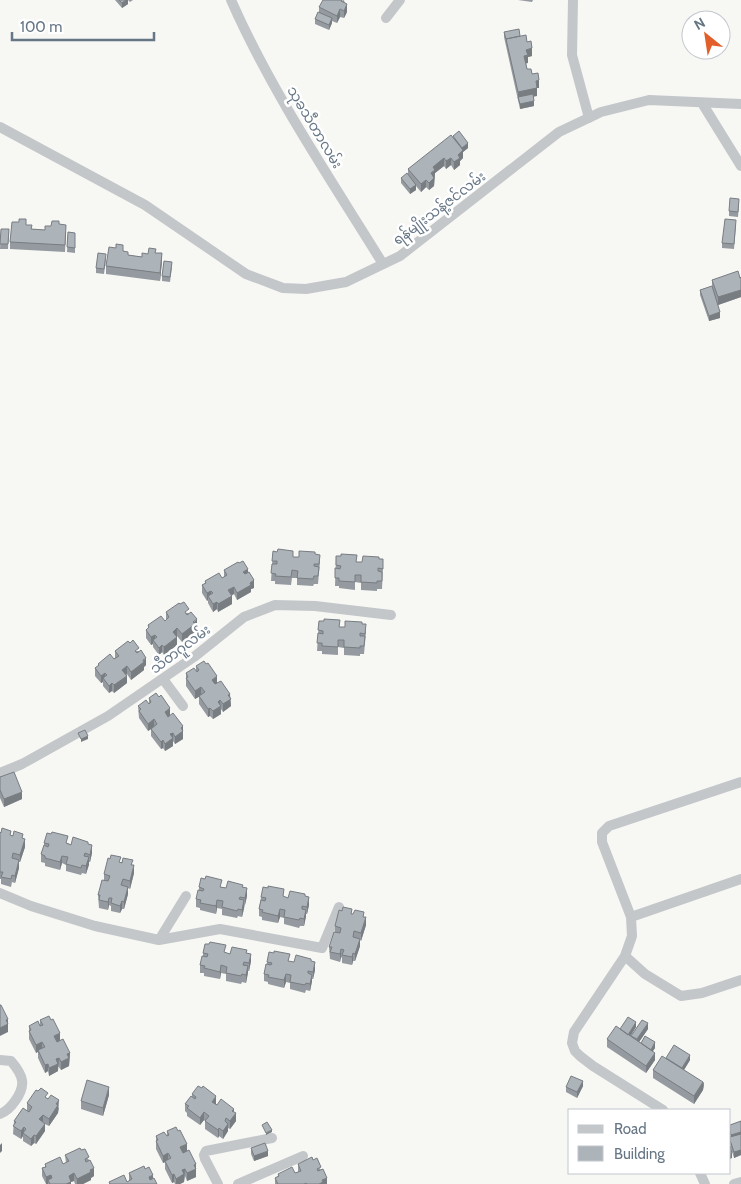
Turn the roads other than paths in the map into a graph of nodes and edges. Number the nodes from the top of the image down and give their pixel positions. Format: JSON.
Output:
{"nodes":[{"id":1,"x":231,"y":0,"type":"edge"},
{"id":2,"x":400,"y":0,"type":"edge"},
{"id":3,"x":573,"y":0,"type":"edge"},
{"id":4,"x":386,"y":18,"type":"dead end"},
{"id":5,"x":702,"y":103,"type":"junction"},
{"id":6,"x":741,"y":104,"type":"edge"},
{"id":7,"x":589,"y":118,"type":"junction"},
{"id":8,"x":0,"y":127,"type":"edge"},
{"id":9,"x":741,"y":166,"type":"edge"},
{"id":10,"x":383,"y":264,"type":"junction"},
{"id":11,"x":392,"y":615,"type":"dead end"},
{"id":12,"x":163,"y":679,"type":"junction"},
{"id":13,"x":183,"y":706,"type":"dead end"},
{"id":14,"x":0,"y":773,"type":"edge"},
{"id":15,"x":741,"y":782,"type":"edge"},
{"id":16,"x":741,"y":879,"type":"edge"},
{"id":17,"x":0,"y":893,"type":"edge"},
{"id":18,"x":186,"y":896,"type":"dead end"},
{"id":19,"x":339,"y":907,"type":"dead end"},
{"id":20,"x":631,"y":917,"type":"junction"},
{"id":21,"x":159,"y":940,"type":"junction"},
{"id":22,"x":625,"y":956,"type":"junction"},
{"id":23,"x":741,"y":980,"type":"edge"},
{"id":24,"x":0,"y":1060,"type":"edge"},
{"id":25,"x":661,"y":1109,"type":"edge"},
{"id":26,"x":0,"y":1114,"type":"edge"},
{"id":27,"x":272,"y":1138,"type":"dead end"},
{"id":28,"x":303,"y":1156,"type":"dead end"},
{"id":29,"x":741,"y":1182,"type":"edge"},
{"id":30,"x":218,"y":1184,"type":"edge"},
{"id":31,"x":238,"y":1184,"type":"edge"},
{"id":32,"x":734,"y":1184,"type":"edge"}],
"edges":[{"from":1,"to":10,"type":"street","name":"သုခသီတာလမ်း"},
{"from":2,"to":4,"type":"street"},
{"from":3,"to":7,"type":"street"},
{"from":5,"to":6,"type":"street","name":"ရန်မျိုးသန့်ဇင်လမ်း"},
{"from":5,"to":7,"type":"street","name":"ရန်မျိုးသန့်ဇင်လမ်း"},
{"from":5,"to":9,"type":"street"},
{"from":7,"to":10,"type":"street","name":"ရန်မျိုးသန့်ဇင်လမ်း"},
{"from":8,"to":10,"type":"street","name":"ရန်မျိုးသန့်ဇင်လမ်း"},
{"from":11,"to":12,"type":"street","name":"သီတဂူလမ်း"},
{"from":12,"to":13,"type":"street"},
{"from":12,"to":14,"type":"street","name":"သီတဂူလမ်း"},
{"from":15,"to":20,"type":"street"},
{"from":16,"to":20,"type":"street"},
{"from":17,"to":21,"type":"street"},
{"from":18,"to":21,"type":"street"},
{"from":19,"to":21,"type":"street"},
{"from":20,"to":22,"type":"street"},
{"from":22,"to":23,"type":"street"},
{"from":22,"to":25,"type":"street"},
{"from":24,"to":26,"type":"street"},
{"from":27,"to":30,"type":"street"},
{"from":28,"to":31,"type":"street"},
{"from":29,"to":32,"type":"street"}]}
